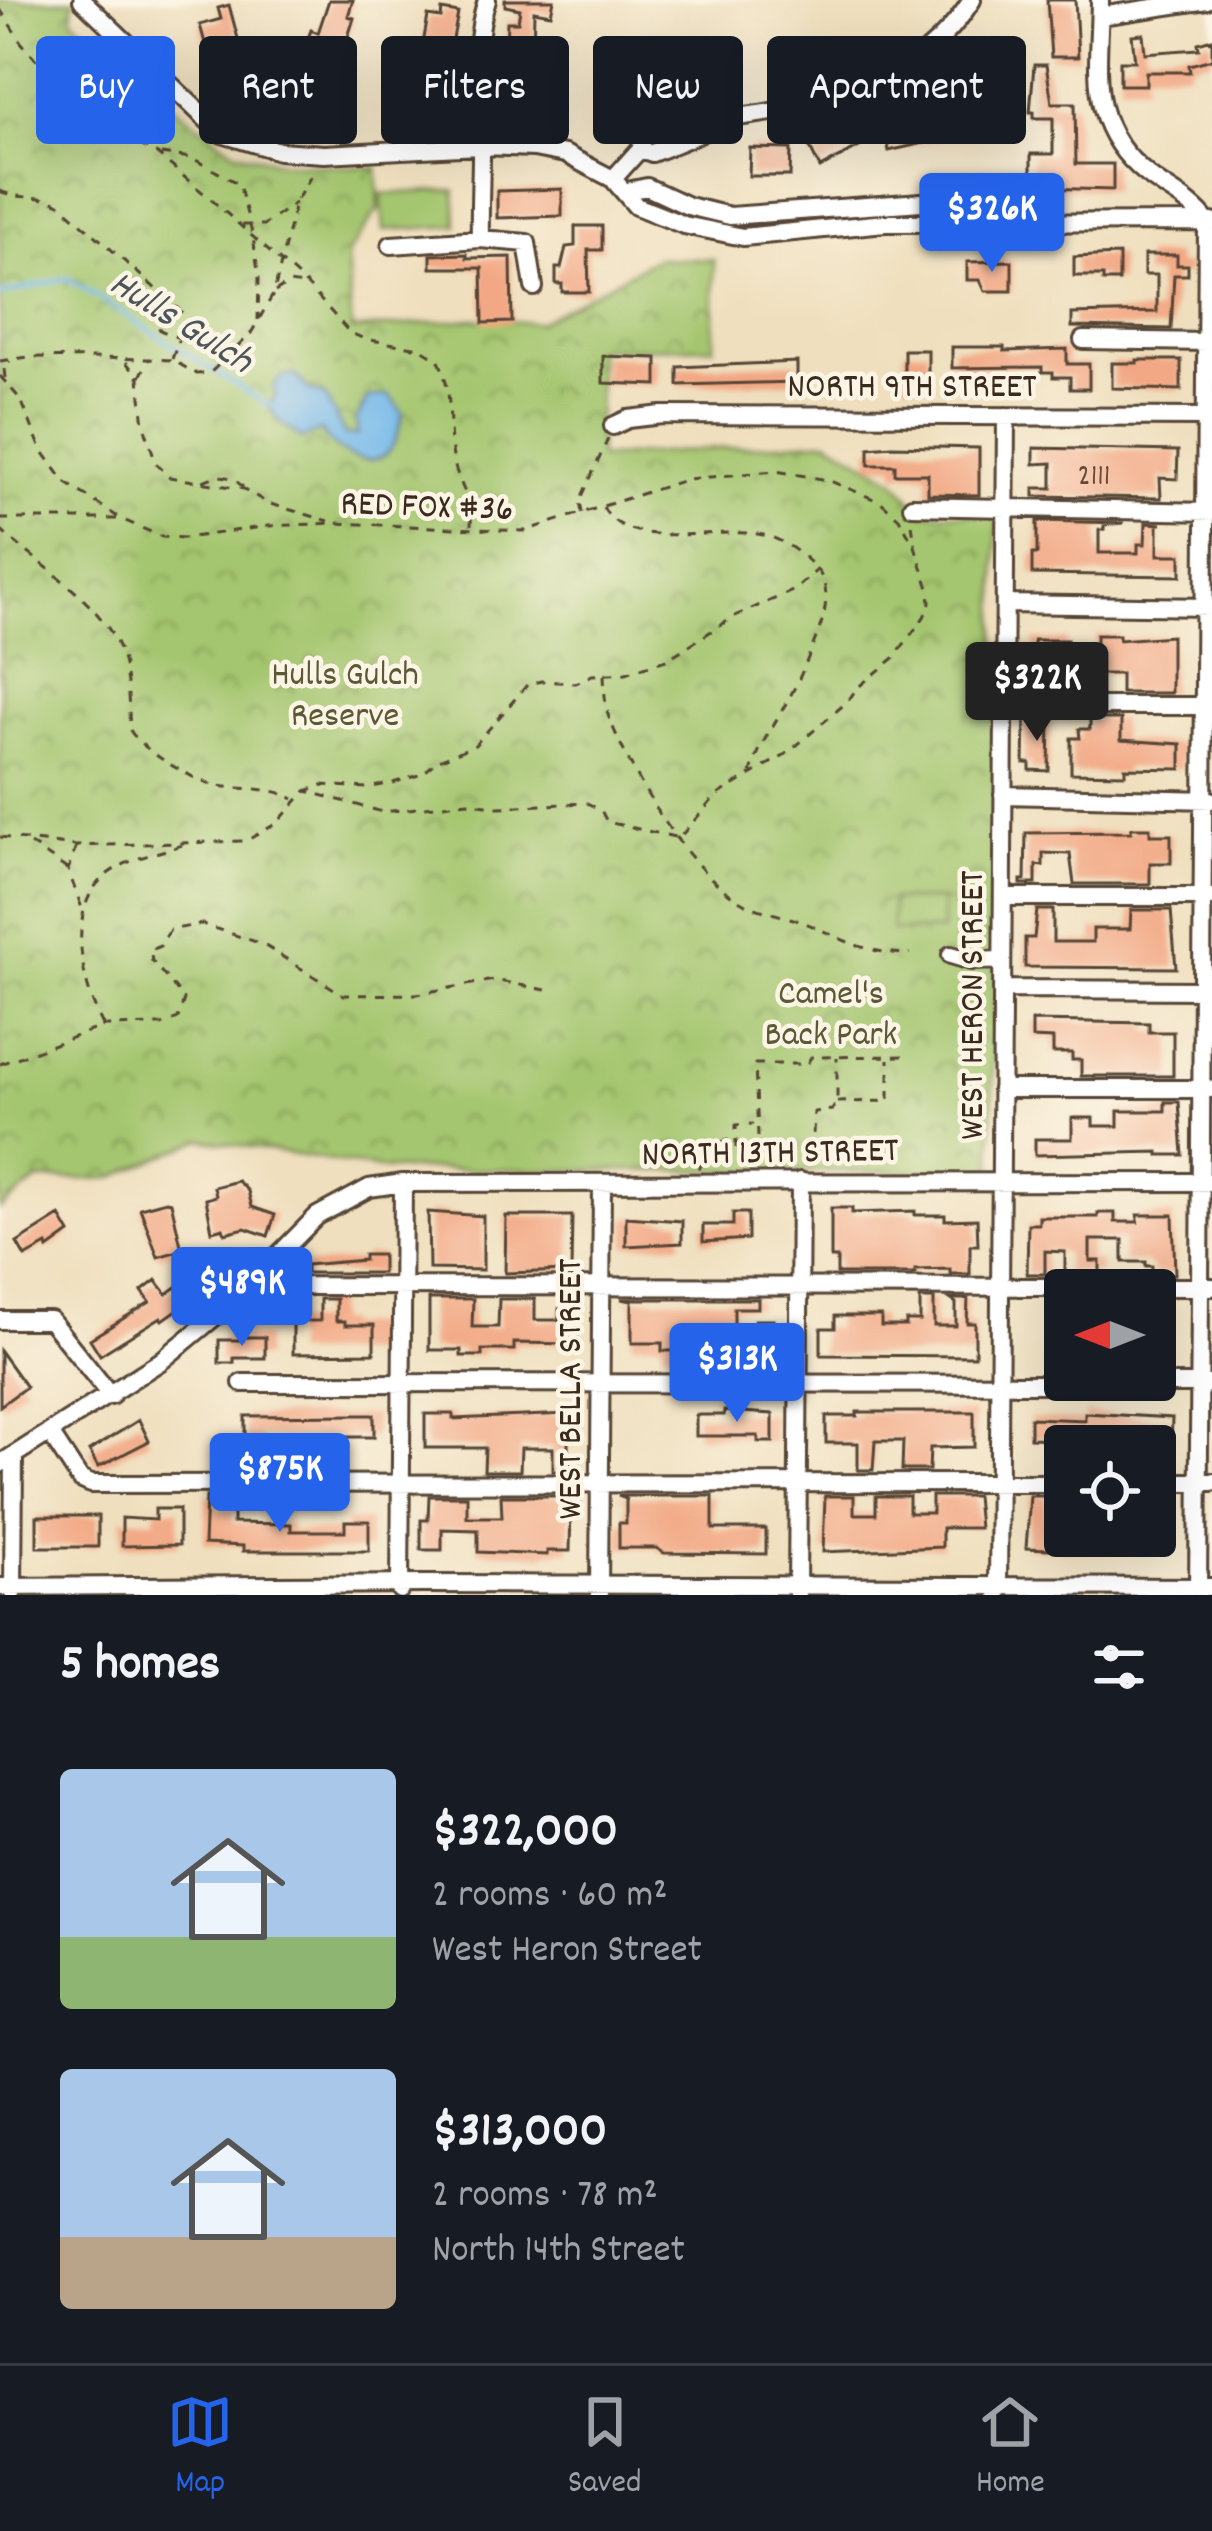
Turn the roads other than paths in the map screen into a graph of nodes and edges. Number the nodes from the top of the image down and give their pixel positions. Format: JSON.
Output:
{"nodes":[{"id":1,"x":82,"y":0,"type":"edge"},
{"id":2,"x":487,"y":0,"type":"edge"},
{"id":3,"x":972,"y":0,"type":"edge"},
{"id":4,"x":1207,"y":0,"type":"edge"},
{"id":5,"x":1100,"y":8,"type":"edge"},
{"id":6,"x":480,"y":146,"type":"junction"},
{"id":7,"x":620,"y":185,"type":"junction"},
{"id":8,"x":1210,"y":222,"type":"edge"},
{"id":9,"x":481,"y":239,"type":"junction"},
{"id":10,"x":391,"y":245,"type":"dead end"},
{"id":11,"x":534,"y":286,"type":"dead end"},
{"id":12,"x":1083,"y":340,"type":"dead end"},
{"id":13,"x":1207,"y":342,"type":"junction"},
{"id":14,"x":1006,"y":416,"type":"junction"},
{"id":15,"x":1209,"y":417,"type":"edge"},
{"id":16,"x":613,"y":427,"type":"road end"},
{"id":17,"x":911,"y":506,"type":"road end"},
{"id":18,"x":1006,"y":509,"type":"junction"},
{"id":19,"x":1209,"y":512,"type":"edge"},
{"id":20,"x":1005,"y":604,"type":"junction"},
{"id":21,"x":1209,"y":607,"type":"edge"},
{"id":22,"x":1004,"y":706,"type":"junction"},
{"id":23,"x":1208,"y":706,"type":"edge"},
{"id":24,"x":1003,"y":795,"type":"junction"},
{"id":25,"x":1208,"y":800,"type":"edge"},
{"id":26,"x":1003,"y":897,"type":"junction"},
{"id":27,"x":1208,"y":897,"type":"edge"},
{"id":28,"x":951,"y":955,"type":"dead end"},
{"id":29,"x":1002,"y":960,"type":"junction"},
{"id":30,"x":1002,"y":989,"type":"junction"},
{"id":31,"x":1207,"y":990,"type":"edge"},
{"id":32,"x":1001,"y":1089,"type":"junction"},
{"id":33,"x":1207,"y":1089,"type":"edge"},
{"id":34,"x":1001,"y":1180,"type":"junction"},
{"id":35,"x":800,"y":1181,"type":"junction"},
{"id":36,"x":1207,"y":1182,"type":"edge"},
{"id":37,"x":403,"y":1183,"type":"junction"},
{"id":38,"x":602,"y":1183,"type":"junction"},
{"id":39,"x":267,"y":1267,"type":"junction"},
{"id":40,"x":403,"y":1286,"type":"junction"},
{"id":41,"x":1000,"y":1286,"type":"junction"},
{"id":42,"x":601,"y":1287,"type":"junction"},
{"id":43,"x":799,"y":1287,"type":"junction"},
{"id":44,"x":1206,"y":1287,"type":"edge"},
{"id":45,"x":0,"y":1320,"type":"edge"},
{"id":46,"x":242,"y":1383,"type":"dead end"},
{"id":47,"x":402,"y":1383,"type":"junction"},
{"id":48,"x":600,"y":1383,"type":"junction"},
{"id":49,"x":999,"y":1383,"type":"junction"},
{"id":50,"x":799,"y":1384,"type":"junction"},
{"id":51,"x":1206,"y":1384,"type":"edge"},
{"id":52,"x":111,"y":1396,"type":"junction"},
{"id":53,"x":50,"y":1433,"type":"junction"},
{"id":54,"x":7,"y":1460,"type":"edge"},
{"id":55,"x":401,"y":1482,"type":"junction"},
{"id":56,"x":1206,"y":1482,"type":"edge"},
{"id":57,"x":600,"y":1483,"type":"junction"},
{"id":58,"x":798,"y":1483,"type":"junction"},
{"id":59,"x":999,"y":1483,"type":"junction"},
{"id":60,"x":1044,"y":1483,"type":"edge"},
{"id":61,"x":9,"y":1589,"type":"edge"},
{"id":62,"x":400,"y":1589,"type":"edge"},
{"id":63,"x":599,"y":1590,"type":"edge"},
{"id":64,"x":797,"y":1590,"type":"edge"},
{"id":65,"x":998,"y":1590,"type":"edge"},
{"id":66,"x":1203,"y":1590,"type":"edge"}],
"edges":[{"from":1,"to":6,"type":"street"},
{"from":2,"to":6,"type":"street"},
{"from":3,"to":7,"type":"street"},
{"from":4,"to":5,"type":"street"},
{"from":5,"to":8,"type":"street"},
{"from":6,"to":7,"type":"street"},
{"from":6,"to":9,"type":"street"},
{"from":7,"to":8,"type":"street"},
{"from":8,"to":13,"type":"street"},
{"from":9,"to":10,"type":"street"},
{"from":9,"to":11,"type":"street"},
{"from":12,"to":13,"type":"street"},
{"from":13,"to":15,"type":"street"},
{"from":14,"to":15,"type":"street","name":"NORTH 9TH STREET"},
{"from":14,"to":16,"type":"street","name":"NORTH 9TH STREET"},
{"from":14,"to":18,"type":"street","name":"WEST HERON STREET"},
{"from":15,"to":19,"type":"street"},
{"from":17,"to":18,"type":"street"},
{"from":18,"to":19,"type":"street"},
{"from":18,"to":20,"type":"street","name":"WEST HERON STREET"},
{"from":19,"to":21,"type":"street"},
{"from":20,"to":21,"type":"street"},
{"from":20,"to":22,"type":"street","name":"WEST HERON STREET"},
{"from":21,"to":23,"type":"street"},
{"from":22,"to":23,"type":"street"},
{"from":22,"to":24,"type":"street","name":"WEST HERON STREET"},
{"from":23,"to":25,"type":"street"},
{"from":24,"to":25,"type":"street"},
{"from":24,"to":26,"type":"street","name":"WEST HERON STREET"},
{"from":25,"to":27,"type":"street"},
{"from":26,"to":27,"type":"street"},
{"from":26,"to":29,"type":"street","name":"WEST HERON STREET"},
{"from":27,"to":31,"type":"street"},
{"from":28,"to":29,"type":"street"},
{"from":29,"to":30,"type":"street","name":"WEST HERON STREET"},
{"from":30,"to":31,"type":"street"},
{"from":30,"to":32,"type":"street","name":"WEST HERON STREET"},
{"from":31,"to":33,"type":"street"},
{"from":32,"to":33,"type":"street"},
{"from":32,"to":34,"type":"street","name":"WEST HERON STREET"},
{"from":33,"to":36,"type":"street"},
{"from":34,"to":35,"type":"street","name":"NORTH 13TH STREET"},
{"from":34,"to":36,"type":"street","name":"NORTH 13TH STREET"},
{"from":34,"to":41,"type":"street","name":"WEST HERON STREET"},
{"from":35,"to":38,"type":"street","name":"NORTH 13TH STREET"},
{"from":35,"to":43,"type":"street"},
{"from":36,"to":44,"type":"street"},
{"from":37,"to":38,"type":"street","name":"NORTH 13TH STREET"},
{"from":37,"to":39,"type":"street","name":"NORTH 13TH STREET"},
{"from":37,"to":40,"type":"street"},
{"from":38,"to":42,"type":"street","name":"WEST BELLA STREET"},
{"from":39,"to":40,"type":"street"},
{"from":39,"to":52,"type":"street"},
{"from":40,"to":42,"type":"street"},
{"from":40,"to":47,"type":"street"},
{"from":41,"to":43,"type":"street"},
{"from":41,"to":44,"type":"street"},
{"from":41,"to":49,"type":"street","name":"WEST HERON STREET"},
{"from":42,"to":43,"type":"street"},
{"from":42,"to":48,"type":"street","name":"WEST BELLA STREET"},
{"from":43,"to":50,"type":"street"},
{"from":44,"to":51,"type":"street"},
{"from":45,"to":52,"type":"street"},
{"from":46,"to":47,"type":"street"},
{"from":47,"to":48,"type":"street"},
{"from":47,"to":55,"type":"street"},
{"from":48,"to":50,"type":"street"},
{"from":48,"to":57,"type":"street","name":"WEST BELLA STREET"},
{"from":49,"to":50,"type":"street"},
{"from":49,"to":51,"type":"street"},
{"from":49,"to":59,"type":"street","name":"WEST HERON STREET"},
{"from":50,"to":58,"type":"street"},
{"from":51,"to":56,"type":"street"},
{"from":52,"to":53,"type":"street"},
{"from":53,"to":54,"type":"street"},
{"from":53,"to":55,"type":"street"},
{"from":54,"to":61,"type":"street"},
{"from":55,"to":57,"type":"street"},
{"from":55,"to":62,"type":"street"},
{"from":56,"to":66,"type":"street"},
{"from":57,"to":58,"type":"street"},
{"from":57,"to":63,"type":"street","name":"WEST BELLA STREET"},
{"from":58,"to":59,"type":"street"},
{"from":58,"to":64,"type":"street"},
{"from":59,"to":60,"type":"street"},
{"from":59,"to":65,"type":"street","name":"WEST HERON STREET"},
{"from":61,"to":62,"type":"street"},
{"from":62,"to":63,"type":"street"},
{"from":63,"to":64,"type":"street"},
{"from":64,"to":65,"type":"street"},
{"from":65,"to":66,"type":"street"}]}
